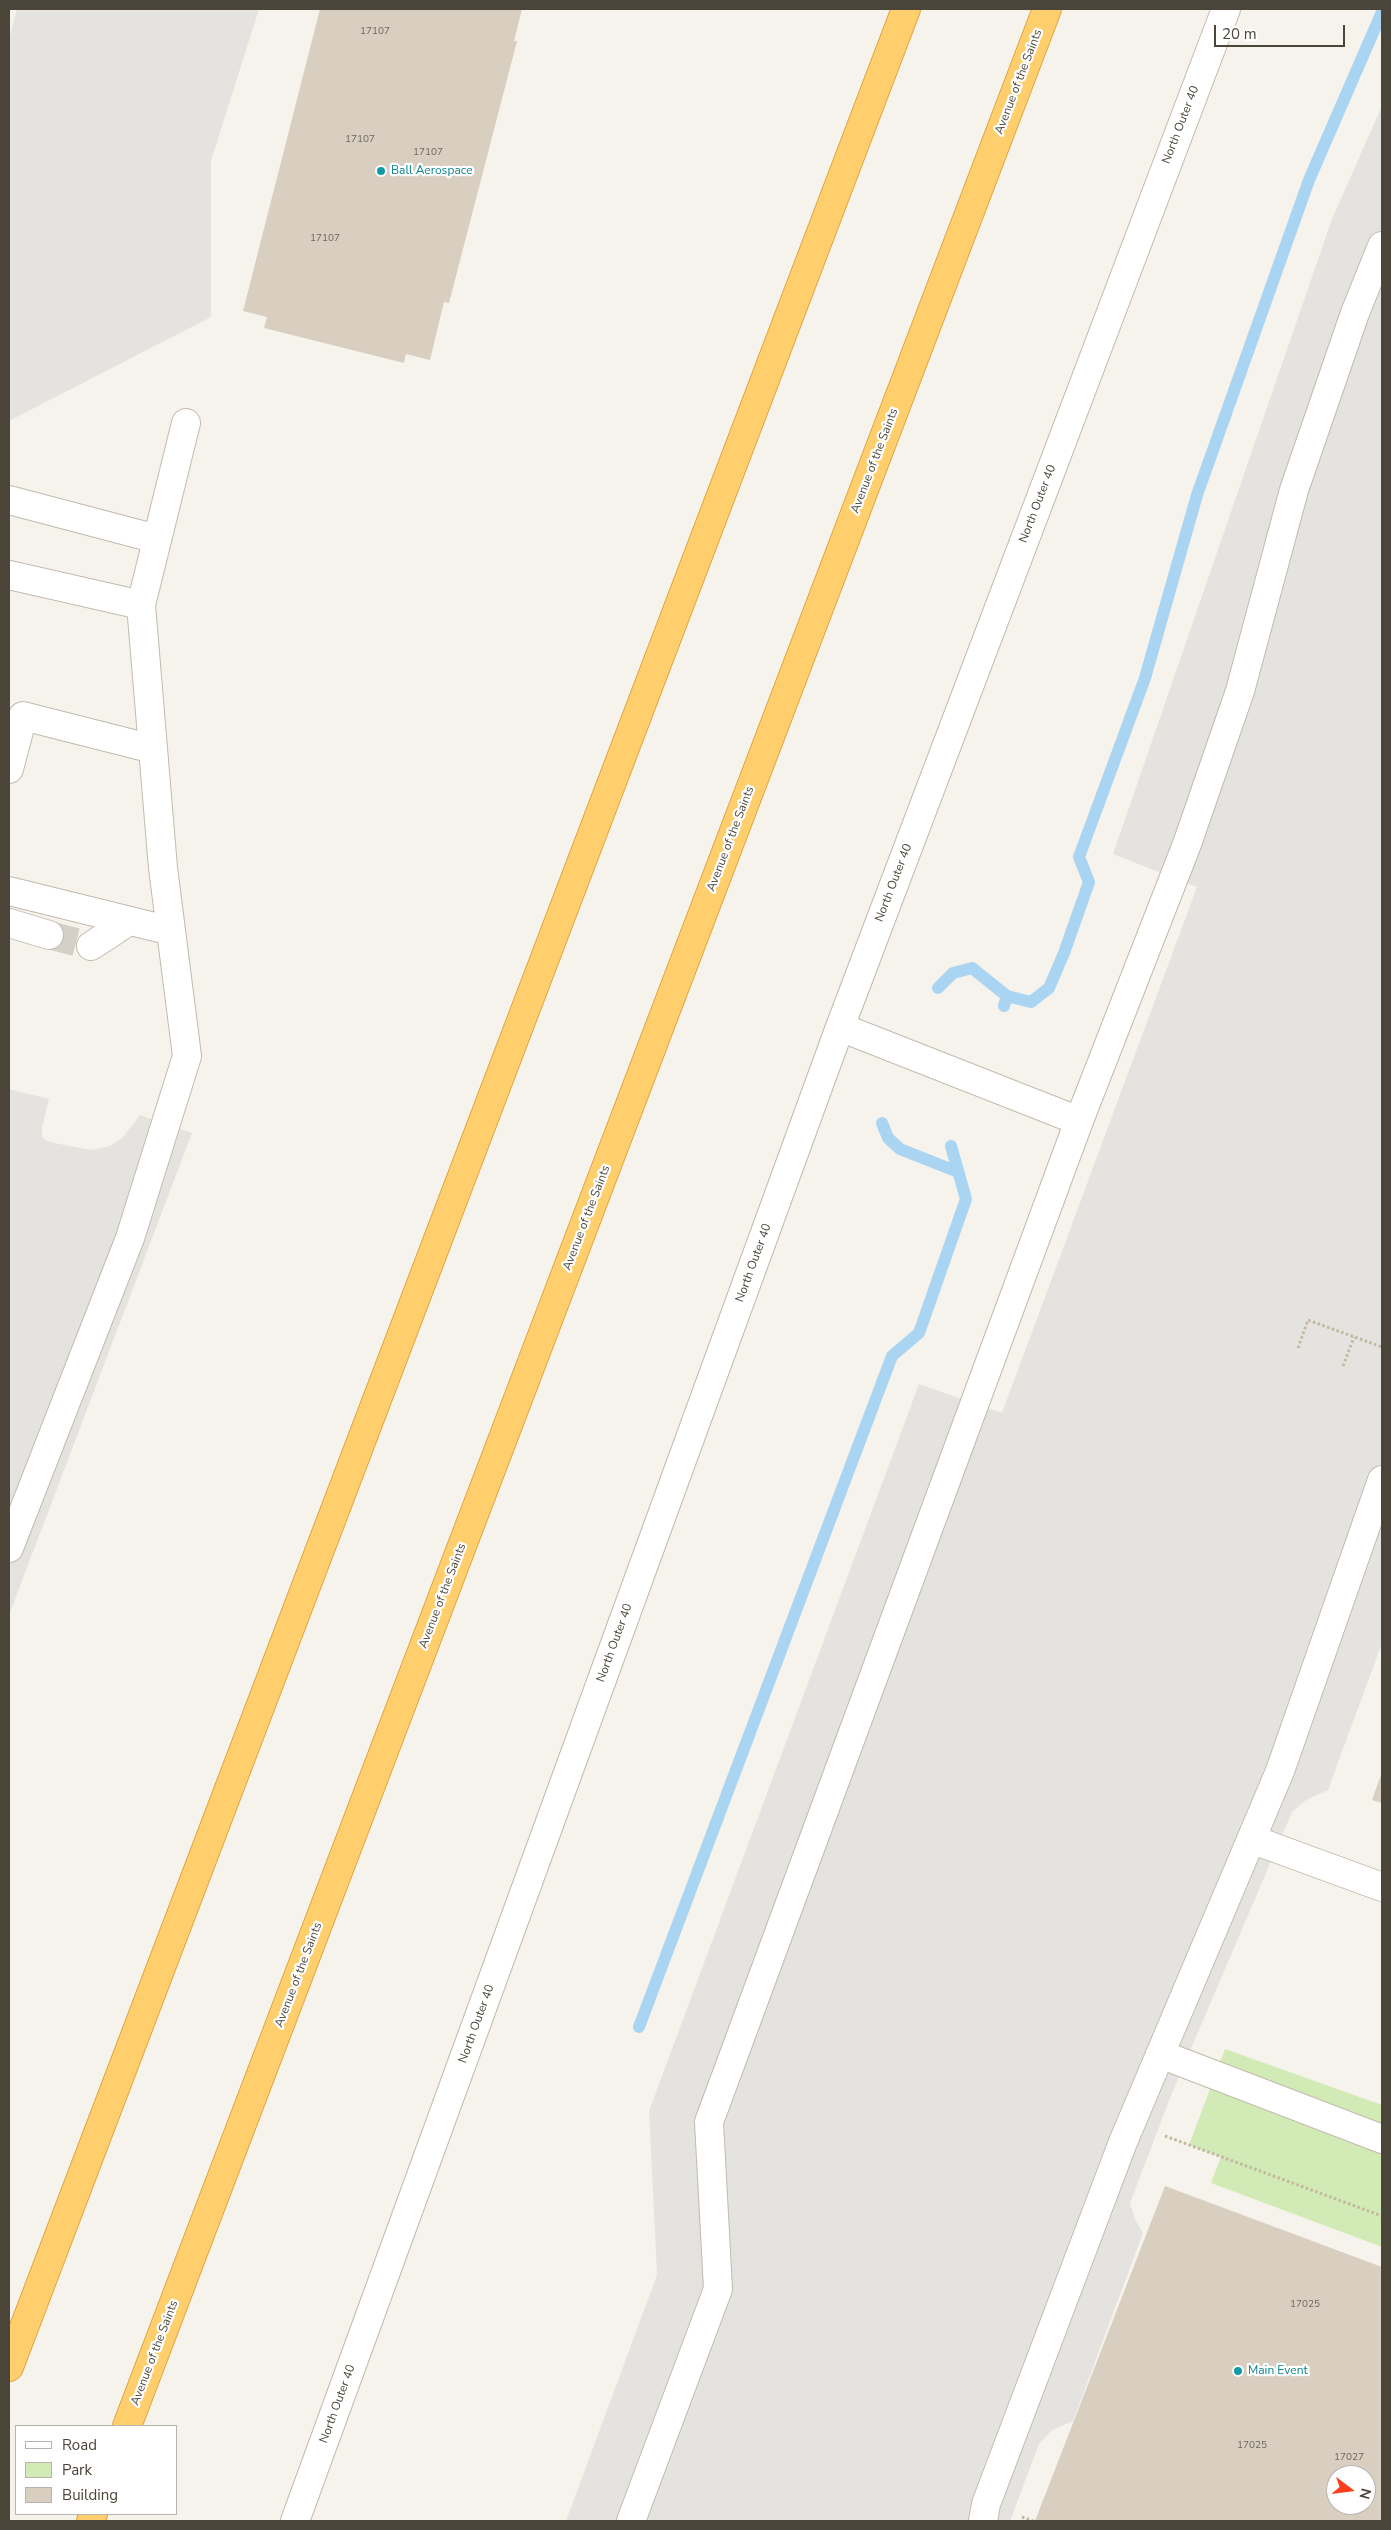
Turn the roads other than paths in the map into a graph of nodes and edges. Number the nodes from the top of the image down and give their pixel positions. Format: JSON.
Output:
{"nodes":[{"id":1,"x":906,"y":9,"type":"edge"},
{"id":2,"x":1047,"y":9,"type":"edge"},
{"id":3,"x":1226,"y":9,"type":"edge"},
{"id":4,"x":1382,"y":246,"type":"edge"},
{"id":5,"x":186,"y":423,"type":"dead end"},
{"id":6,"x":9,"y":500,"type":"edge"},
{"id":7,"x":157,"y":539,"type":"junction"},
{"id":8,"x":9,"y":575,"type":"edge"},
{"id":9,"x":141,"y":605,"type":"junction"},
{"id":10,"x":153,"y":749,"type":"junction"},
{"id":11,"x":9,"y":769,"type":"edge"},
{"id":12,"x":9,"y":891,"type":"edge"},
{"id":13,"x":129,"y":921,"type":"junction"},
{"id":14,"x":9,"y":923,"type":"edge"},
{"id":15,"x":171,"y":931,"type":"junction"},
{"id":16,"x":49,"y":934,"type":"tunnel mouth"},
{"id":17,"x":91,"y":946,"type":"dead end"},
{"id":18,"x":840,"y":1027,"type":"junction"},
{"id":19,"x":1079,"y":1121,"type":"junction"},
{"id":20,"x":1382,"y":1480,"type":"edge"},
{"id":21,"x":9,"y":1548,"type":"edge"},
{"id":22,"x":1251,"y":1839,"type":"junction"},
{"id":23,"x":1382,"y":1887,"type":"edge"},
{"id":24,"x":1160,"y":2054,"type":"junction"},
{"id":25,"x":1382,"y":2140,"type":"edge"},
{"id":26,"x":9,"y":2367,"type":"edge"},
{"id":27,"x":127,"y":2425,"type":"edge"},
{"id":28,"x":295,"y":2521,"type":"edge"},
{"id":29,"x":632,"y":2521,"type":"edge"},
{"id":30,"x":984,"y":2521,"type":"edge"}],
"edges":[{"from":1,"to":26,"type":"highway"},
{"from":2,"to":27,"type":"highway","name":"Avenue of the Saints"},
{"from":3,"to":18,"type":"street","name":"North Outer 40"},
{"from":4,"to":19,"type":"street"},
{"from":5,"to":7,"type":"street"},
{"from":6,"to":7,"type":"street"},
{"from":7,"to":9,"type":"street"},
{"from":8,"to":9,"type":"street"},
{"from":9,"to":10,"type":"street"},
{"from":10,"to":11,"type":"street"},
{"from":10,"to":15,"type":"street"},
{"from":12,"to":13,"type":"street"},
{"from":13,"to":15,"type":"street"},
{"from":13,"to":17,"type":"street"},
{"from":14,"to":16,"type":"street"},
{"from":15,"to":21,"type":"street"},
{"from":18,"to":19,"type":"street"},
{"from":18,"to":28,"type":"street","name":"North Outer 40"},
{"from":19,"to":29,"type":"street"},
{"from":20,"to":22,"type":"street"},
{"from":22,"to":23,"type":"street"},
{"from":22,"to":24,"type":"street"},
{"from":24,"to":25,"type":"street"},
{"from":24,"to":30,"type":"street"}]}
